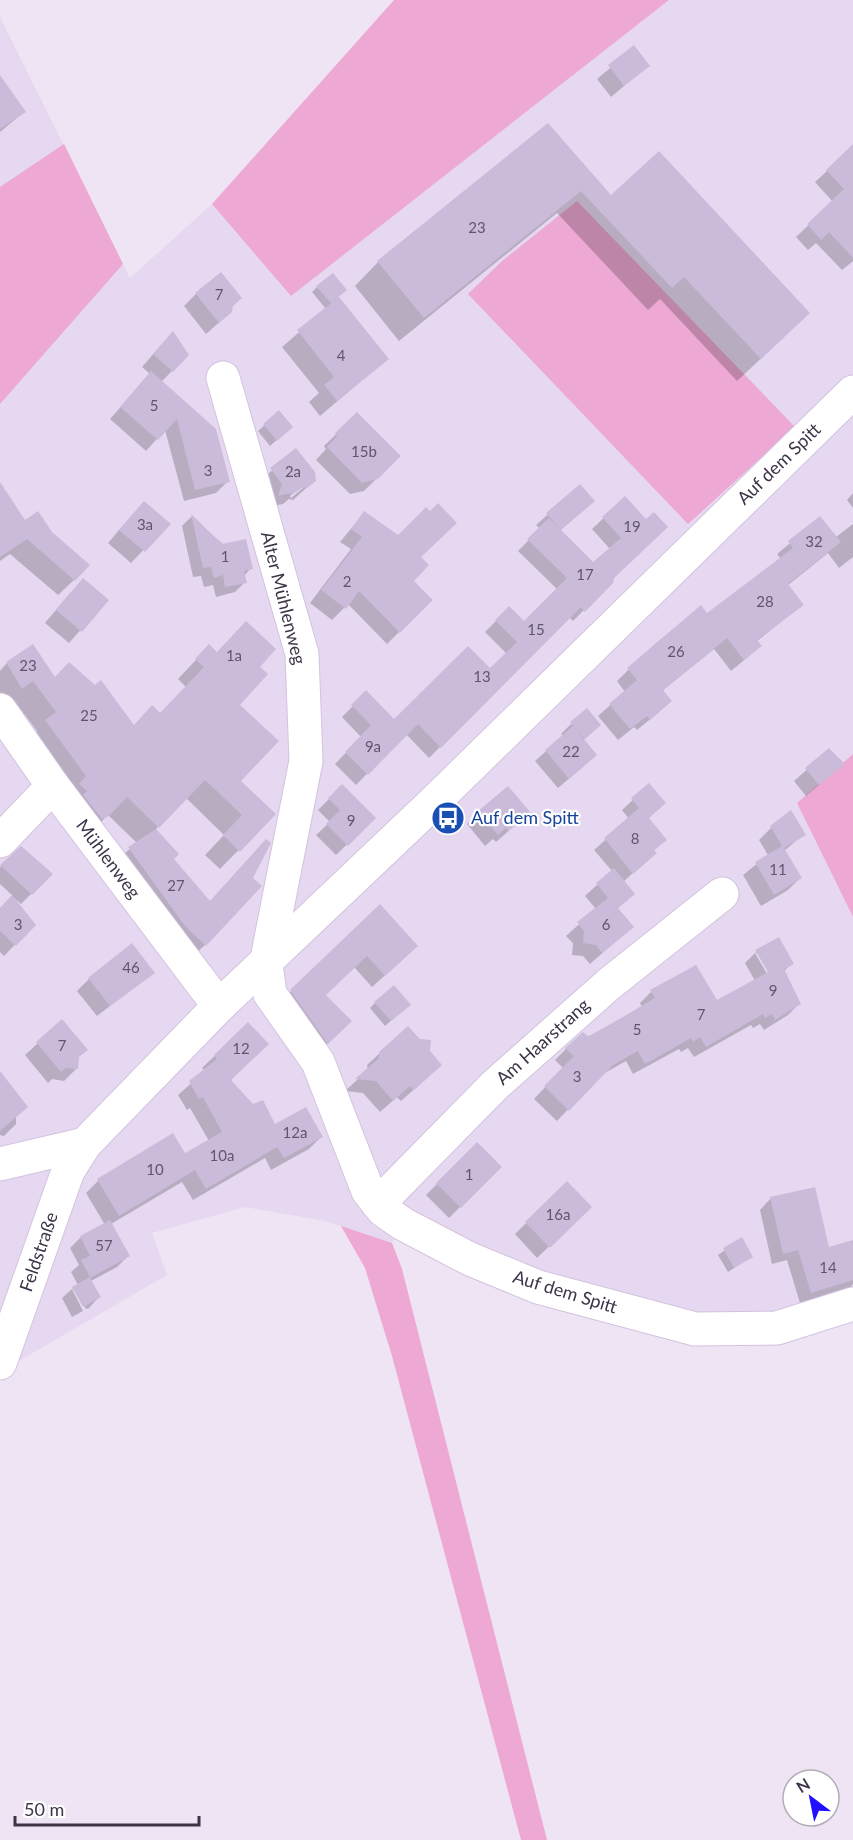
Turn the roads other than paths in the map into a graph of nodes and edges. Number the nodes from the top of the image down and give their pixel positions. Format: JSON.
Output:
{"nodes":[{"id":1,"x":223,"y":378,"type":"dead end"},
{"id":2,"x":853,"y":392,"type":"edge"},
{"id":3,"x":0,"y":710,"type":"edge"},
{"id":4,"x":53,"y":786,"type":"junction"},
{"id":5,"x":0,"y":841,"type":"edge"},
{"id":6,"x":722,"y":894,"type":"dead end"},
{"id":7,"x":266,"y":964,"type":"junction"},
{"id":8,"x":219,"y":1006,"type":"junction"},
{"id":9,"x":85,"y":1144,"type":"junction"},
{"id":10,"x":0,"y":1164,"type":"edge"},
{"id":11,"x":378,"y":1204,"type":"junction"},
{"id":12,"x":853,"y":1304,"type":"edge"},
{"id":13,"x":0,"y":1363,"type":"edge"}],
"edges":[{"from":1,"to":7,"type":"street","name":"Alter Mühlenweg"},
{"from":2,"to":7,"type":"street","name":"Auf dem Spitt"},
{"from":3,"to":4,"type":"street","name":"Mühlenweg"},
{"from":4,"to":5,"type":"street"},
{"from":4,"to":8,"type":"street","name":"Mühlenweg"},
{"from":6,"to":11,"type":"street","name":"Am Haarstrang"},
{"from":7,"to":8,"type":"street","name":"Auf dem Spitt"},
{"from":7,"to":11,"type":"street","name":"Auf dem Spitt"},
{"from":8,"to":9,"type":"street","name":"Auf dem Spitt"},
{"from":9,"to":10,"type":"street"},
{"from":9,"to":13,"type":"street","name":"Feldstraße"},
{"from":11,"to":12,"type":"street","name":"Auf dem Spitt"}]}
